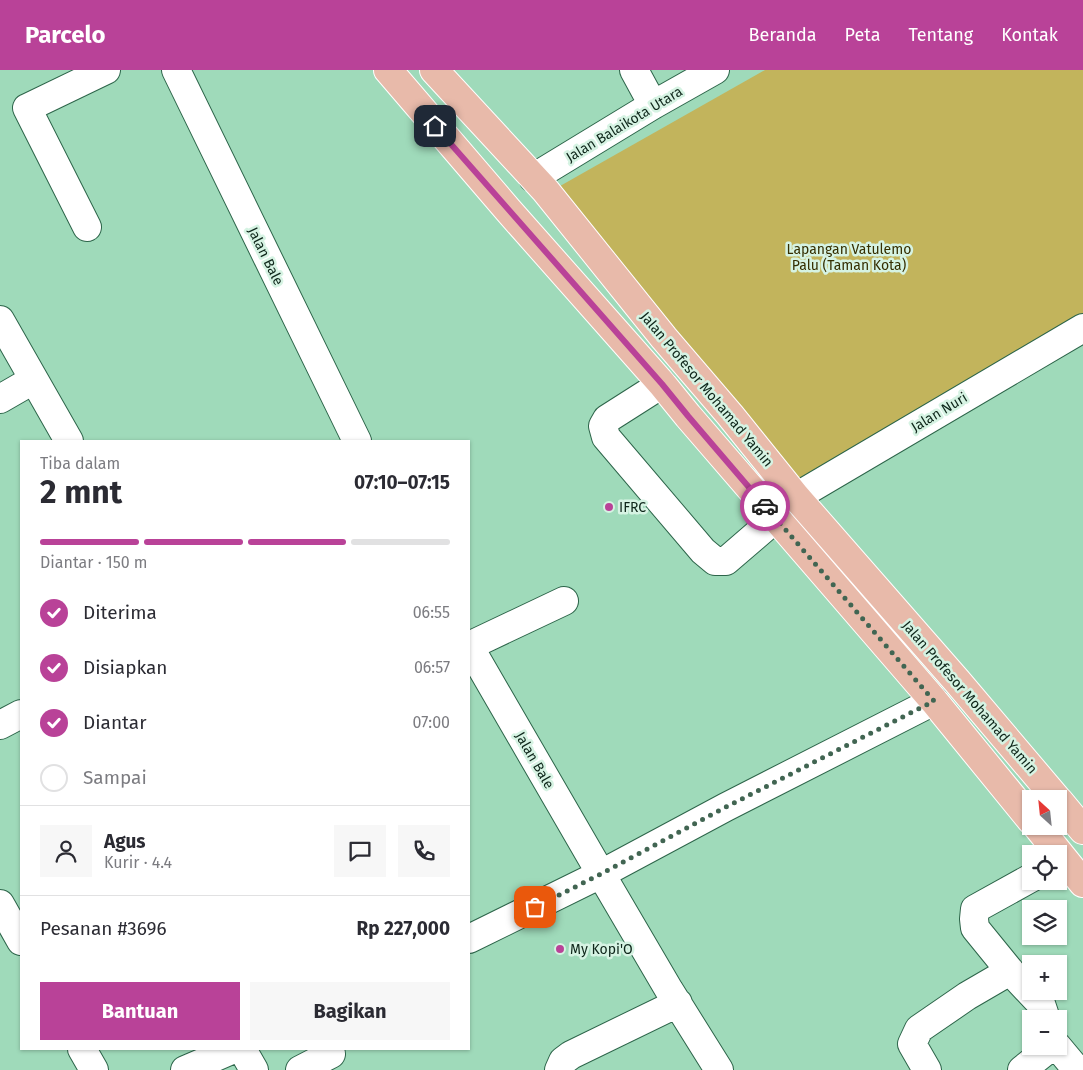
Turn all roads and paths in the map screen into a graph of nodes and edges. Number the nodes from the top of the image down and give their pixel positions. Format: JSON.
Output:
{"nodes":[{"id":1,"x":106,"y":70,"type":"edge"},
{"id":2,"x":176,"y":70,"type":"edge"},
{"id":3,"x":388,"y":70,"type":"edge"},
{"id":4,"x":434,"y":70,"type":"edge"},
{"id":5,"x":634,"y":70,"type":"edge"},
{"id":6,"x":715,"y":70,"type":"edge"},
{"id":7,"x":653,"y":105,"type":"junction"},
{"id":8,"x":533,"y":178,"type":"junction"},
{"id":9,"x":87,"y":227,"type":"dead end"},
{"id":10,"x":0,"y":320,"type":"edge"},
{"id":11,"x":1083,"y":328,"type":"edge"},
{"id":12,"x":33,"y":380,"type":"junction"},
{"id":13,"x":662,"y":384,"type":"junction"},
{"id":14,"x":713,"y":396,"type":"junction"},
{"id":15,"x":0,"y":400,"type":"edge"},
{"id":16,"x":688,"y":416,"type":"junction"},
{"id":17,"x":68,"y":440,"type":"edge"},
{"id":18,"x":357,"y":440,"type":"edge"},
{"id":19,"x":796,"y":497,"type":"junction"},
{"id":20,"x":776,"y":518,"type":"junction"},
{"id":21,"x":564,"y":601,"type":"dead end"},
{"id":22,"x":470,"y":646,"type":"edge"},
{"id":23,"x":470,"y":648,"type":"edge"},
{"id":24,"x":934,"y":701,"type":"junction"},
{"id":25,"x":20,"y":715,"type":"edge"},
{"id":26,"x":0,"y":725,"type":"edge"},
{"id":27,"x":1050,"y":790,"type":"edge"},
{"id":28,"x":1022,"y":809,"type":"edge"},
{"id":29,"x":1068,"y":812,"type":"edge"},
{"id":30,"x":1083,"y":830,"type":"edge"},
{"id":31,"x":1067,"y":866,"type":"edge"},
{"id":32,"x":601,"y":874,"type":"junction"},
{"id":33,"x":1022,"y":883,"type":"edge"},
{"id":34,"x":1083,"y":883,"type":"edge"},
{"id":35,"x":0,"y":904,"type":"edge"},
{"id":36,"x":20,"y":939,"type":"edge"},
{"id":37,"x":470,"y":939,"type":"edge"},
{"id":38,"x":1010,"y":971,"type":"junction"},
{"id":39,"x":678,"y":1003,"type":"junction"},
{"id":40,"x":1043,"y":1010,"type":"edge"},
{"id":41,"x":83,"y":1050,"type":"edge"},
{"id":42,"x":232,"y":1050,"type":"edge"},
{"id":43,"x":243,"y":1050,"type":"edge"},
{"id":44,"x":1041,"y":1055,"type":"edge"},
{"id":45,"x":1064,"y":1055,"type":"edge"},
{"id":46,"x":333,"y":1058,"type":"edge"},
{"id":47,"x":94,"y":1070,"type":"edge"},
{"id":48,"x":185,"y":1070,"type":"edge"},
{"id":49,"x":254,"y":1070,"type":"edge"},
{"id":50,"x":300,"y":1070,"type":"edge"},
{"id":51,"x":559,"y":1070,"type":"edge"},
{"id":52,"x":719,"y":1070,"type":"edge"},
{"id":53,"x":927,"y":1070,"type":"edge"},
{"id":54,"x":1022,"y":1070,"type":"edge"},
{"id":55,"x":1077,"y":1070,"type":"edge"}],
"edges":[{"from":1,"to":9,"type":"street"},
{"from":2,"to":18,"type":"street","name":"Jalan Bale"},
{"from":3,"to":13,"type":"main road"},
{"from":4,"to":8,"type":"main road","name":"Jalan Profesor Mohamad Yamin"},
{"from":5,"to":7,"type":"street"},
{"from":6,"to":7,"type":"street","name":"Jalan Balaikota Utara"},
{"from":7,"to":8,"type":"street","name":"Jalan Balaikota Utara"},
{"from":8,"to":14,"type":"main road","name":"Jalan Profesor Mohamad Yamin"},
{"from":10,"to":12,"type":"street"},
{"from":11,"to":19,"type":"street","name":"Jalan Nuri"},
{"from":12,"to":15,"type":"street"},
{"from":12,"to":17,"type":"street"},
{"from":13,"to":16,"type":"main road"},
{"from":13,"to":20,"type":"street"},
{"from":14,"to":16,"type":"main road"},
{"from":14,"to":19,"type":"main road","name":"Jalan Profesor Mohamad Yamin"},
{"from":16,"to":20,"type":"main road"},
{"from":19,"to":27,"type":"main road","name":"Jalan Profesor Mohamad Yamin"},
{"from":20,"to":24,"type":"main road"},
{"from":21,"to":22,"type":"street"},
{"from":23,"to":32,"type":"street","name":"Jalan Bale"},
{"from":24,"to":28,"type":"main road"},
{"from":24,"to":32,"type":"street"},
{"from":25,"to":26,"type":"street"},
{"from":29,"to":30,"type":"main road","name":"Jalan Profesor Mohamad Yamin"},
{"from":31,"to":34,"type":"main road"},
{"from":32,"to":37,"type":"street"},
{"from":32,"to":39,"type":"street","name":"Jalan Bale"},
{"from":33,"to":38,"type":"street"},
{"from":35,"to":36,"type":"street"},
{"from":38,"to":40,"type":"street"},
{"from":38,"to":53,"type":"street"},
{"from":39,"to":51,"type":"street"},
{"from":39,"to":52,"type":"street","name":"Jalan Bale"},
{"from":41,"to":47,"type":"street"},
{"from":42,"to":48,"type":"street"},
{"from":43,"to":49,"type":"street"},
{"from":44,"to":54,"type":"street"},
{"from":45,"to":55,"type":"street"},
{"from":46,"to":50,"type":"street"}]}
